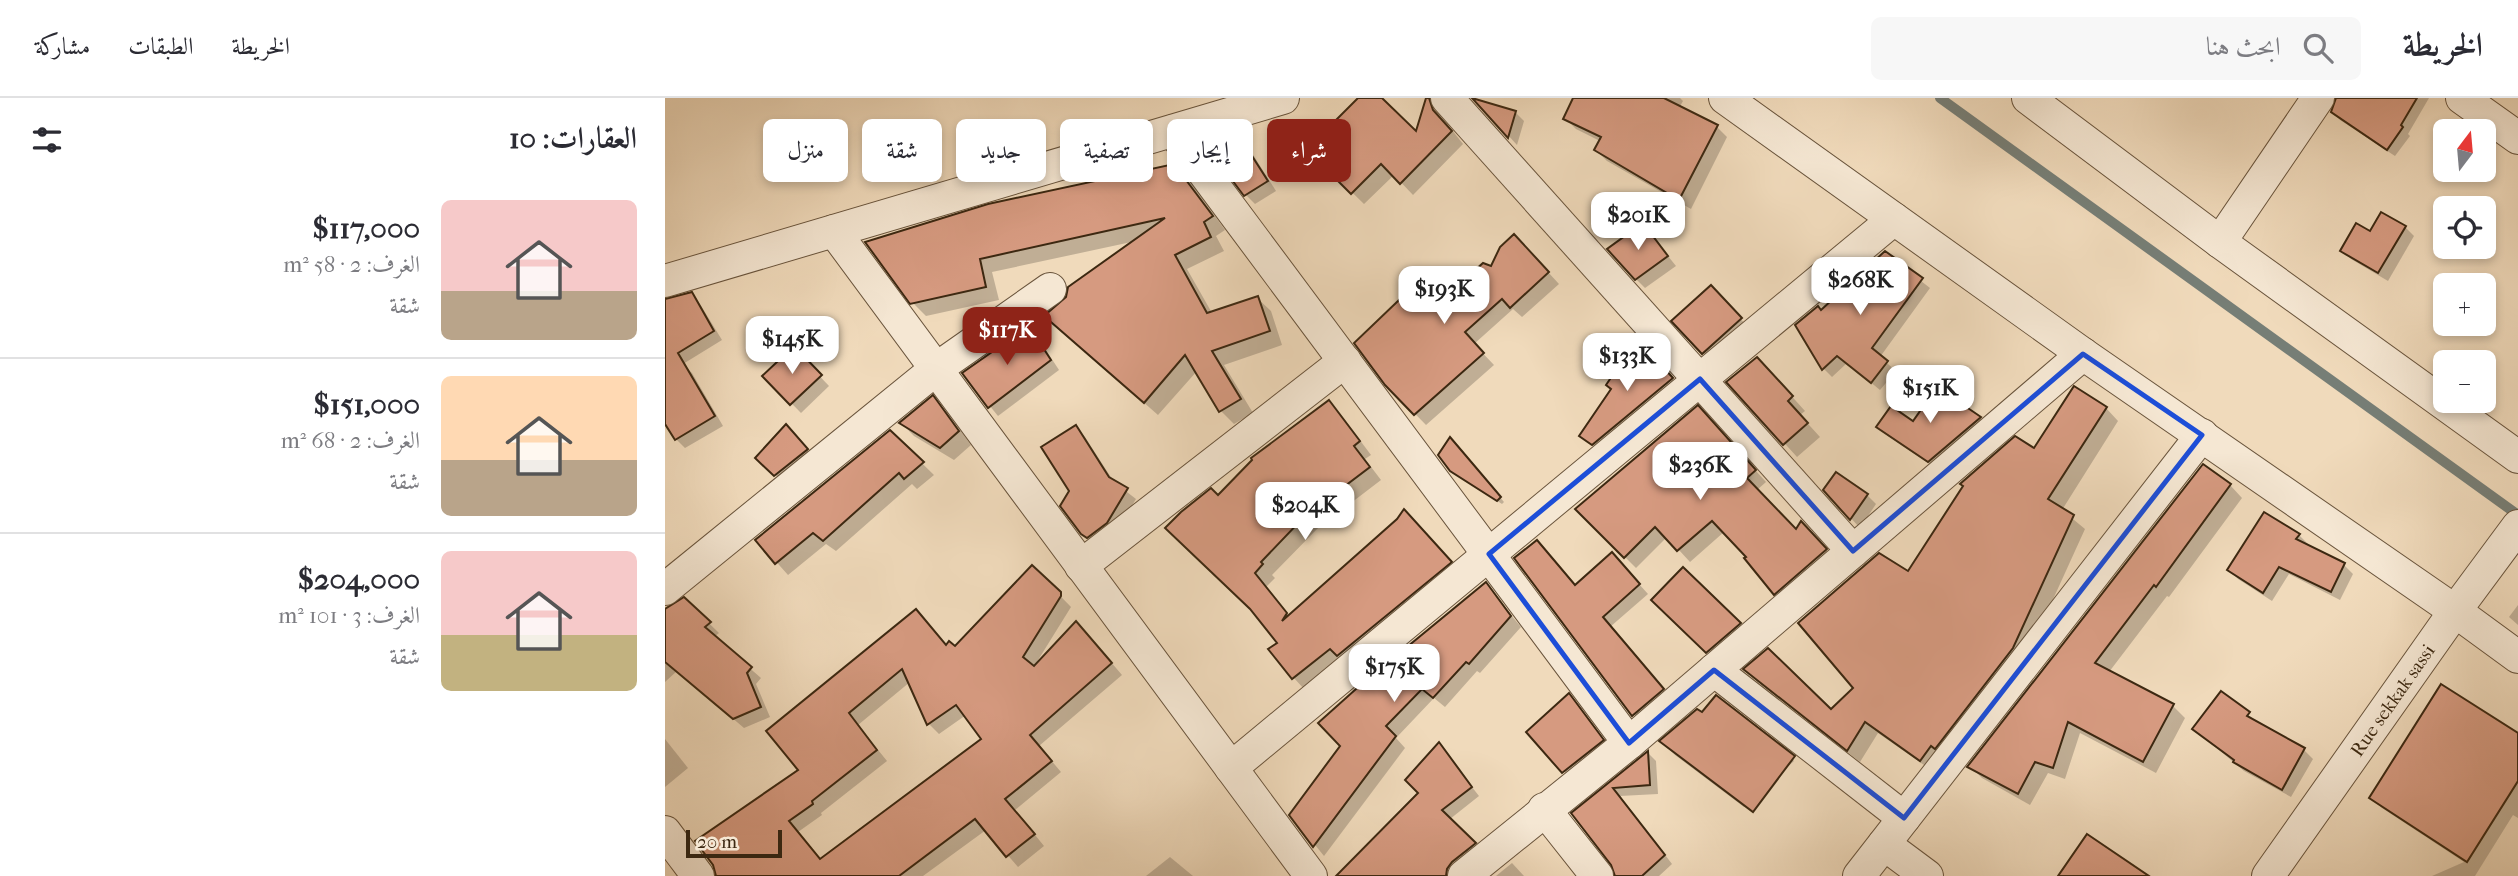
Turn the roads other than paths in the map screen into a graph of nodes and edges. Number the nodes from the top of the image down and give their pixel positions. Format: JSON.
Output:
{"nodes":[{"id":1,"x":1283,"y":98,"type":"edge"},
{"id":2,"x":1447,"y":98,"type":"edge"},
{"id":3,"x":1725,"y":98,"type":"edge"},
{"id":4,"x":2028,"y":98,"type":"edge"},
{"id":5,"x":2318,"y":98,"type":"edge"},
{"id":6,"x":2462,"y":98,"type":"edge"},
{"id":7,"x":1213,"y":119,"type":"edge"},
{"id":8,"x":1167,"y":133,"type":"edge"},
{"id":9,"x":2518,"y":138,"type":"edge"},
{"id":10,"x":1211,"y":182,"type":"edge"},
{"id":11,"x":1893,"y":219,"type":"junction"},
{"id":12,"x":834,"y":231,"type":"junction"},
{"id":13,"x":2220,"y":242,"type":"junction"},
{"id":14,"x":665,"y":281,"type":"edge"},
{"id":15,"x":1050,"y":289,"type":"dead end"},
{"id":16,"x":2083,"y":354,"type":"junction"},
{"id":17,"x":1345,"y":361,"type":"junction"},
{"id":18,"x":936,"y":369,"type":"junction"},
{"id":19,"x":1700,"y":379,"type":"junction"},
{"id":20,"x":2202,"y":435,"type":"junction"},
{"id":21,"x":2518,"y":457,"type":"edge"},
{"id":22,"x":2518,"y":526,"type":"edge"},
{"id":23,"x":1853,"y":551,"type":"junction"},
{"id":24,"x":1489,"y":554,"type":"junction"},
{"id":25,"x":1081,"y":566,"type":"junction"},
{"id":26,"x":665,"y":589,"type":"edge"},
{"id":27,"x":2455,"y":611,"type":"junction"},
{"id":28,"x":2518,"y":657,"type":"edge"},
{"id":29,"x":1714,"y":670,"type":"junction"},
{"id":30,"x":1629,"y":743,"type":"junction"},
{"id":31,"x":1231,"y":768,"type":"junction"},
{"id":32,"x":1544,"y":809,"type":"junction"},
{"id":33,"x":1904,"y":818,"type":"junction"},
{"id":34,"x":665,"y":832,"type":"edge"},
{"id":35,"x":1884,"y":844,"type":"junction"},
{"id":36,"x":698,"y":876,"type":"edge"},
{"id":37,"x":1311,"y":876,"type":"edge"},
{"id":38,"x":1464,"y":876,"type":"edge"},
{"id":39,"x":1597,"y":876,"type":"edge"},
{"id":40,"x":1859,"y":876,"type":"edge"},
{"id":41,"x":1927,"y":876,"type":"edge"},
{"id":42,"x":2268,"y":876,"type":"edge"}],
"edges":[{"from":1,"to":7,"type":"street"},
{"from":2,"to":19,"type":"street"},
{"from":3,"to":11,"type":"street"},
{"from":4,"to":13,"type":"street"},
{"from":5,"to":13,"type":"street"},
{"from":6,"to":9,"type":"street"},
{"from":8,"to":12,"type":"street"},
{"from":10,"to":17,"type":"street"},
{"from":11,"to":16,"type":"street"},
{"from":11,"to":19,"type":"street"},
{"from":12,"to":14,"type":"street"},
{"from":12,"to":18,"type":"street"},
{"from":13,"to":21,"type":"street"},
{"from":15,"to":18,"type":"street"},
{"from":16,"to":20,"type":"street"},
{"from":16,"to":23,"type":"street"},
{"from":17,"to":24,"type":"street"},
{"from":17,"to":25,"type":"street"},
{"from":18,"to":25,"type":"street"},
{"from":18,"to":26,"type":"street"},
{"from":19,"to":23,"type":"street"},
{"from":19,"to":24,"type":"street"},
{"from":20,"to":27,"type":"street"},
{"from":20,"to":33,"type":"street"},
{"from":22,"to":27,"type":"street","name":"Rue sekkak sassi"},
{"from":23,"to":29,"type":"street"},
{"from":24,"to":30,"type":"street"},
{"from":24,"to":31,"type":"street"},
{"from":25,"to":31,"type":"street"},
{"from":27,"to":28,"type":"street"},
{"from":27,"to":42,"type":"street","name":"Rue sekkak sassi"},
{"from":29,"to":30,"type":"street"},
{"from":29,"to":33,"type":"street"},
{"from":30,"to":32,"type":"street"},
{"from":31,"to":37,"type":"street"},
{"from":32,"to":38,"type":"street"},
{"from":32,"to":39,"type":"street"},
{"from":33,"to":35,"type":"street"},
{"from":34,"to":36,"type":"street"},
{"from":35,"to":40,"type":"street"},
{"from":35,"to":41,"type":"street"}]}
